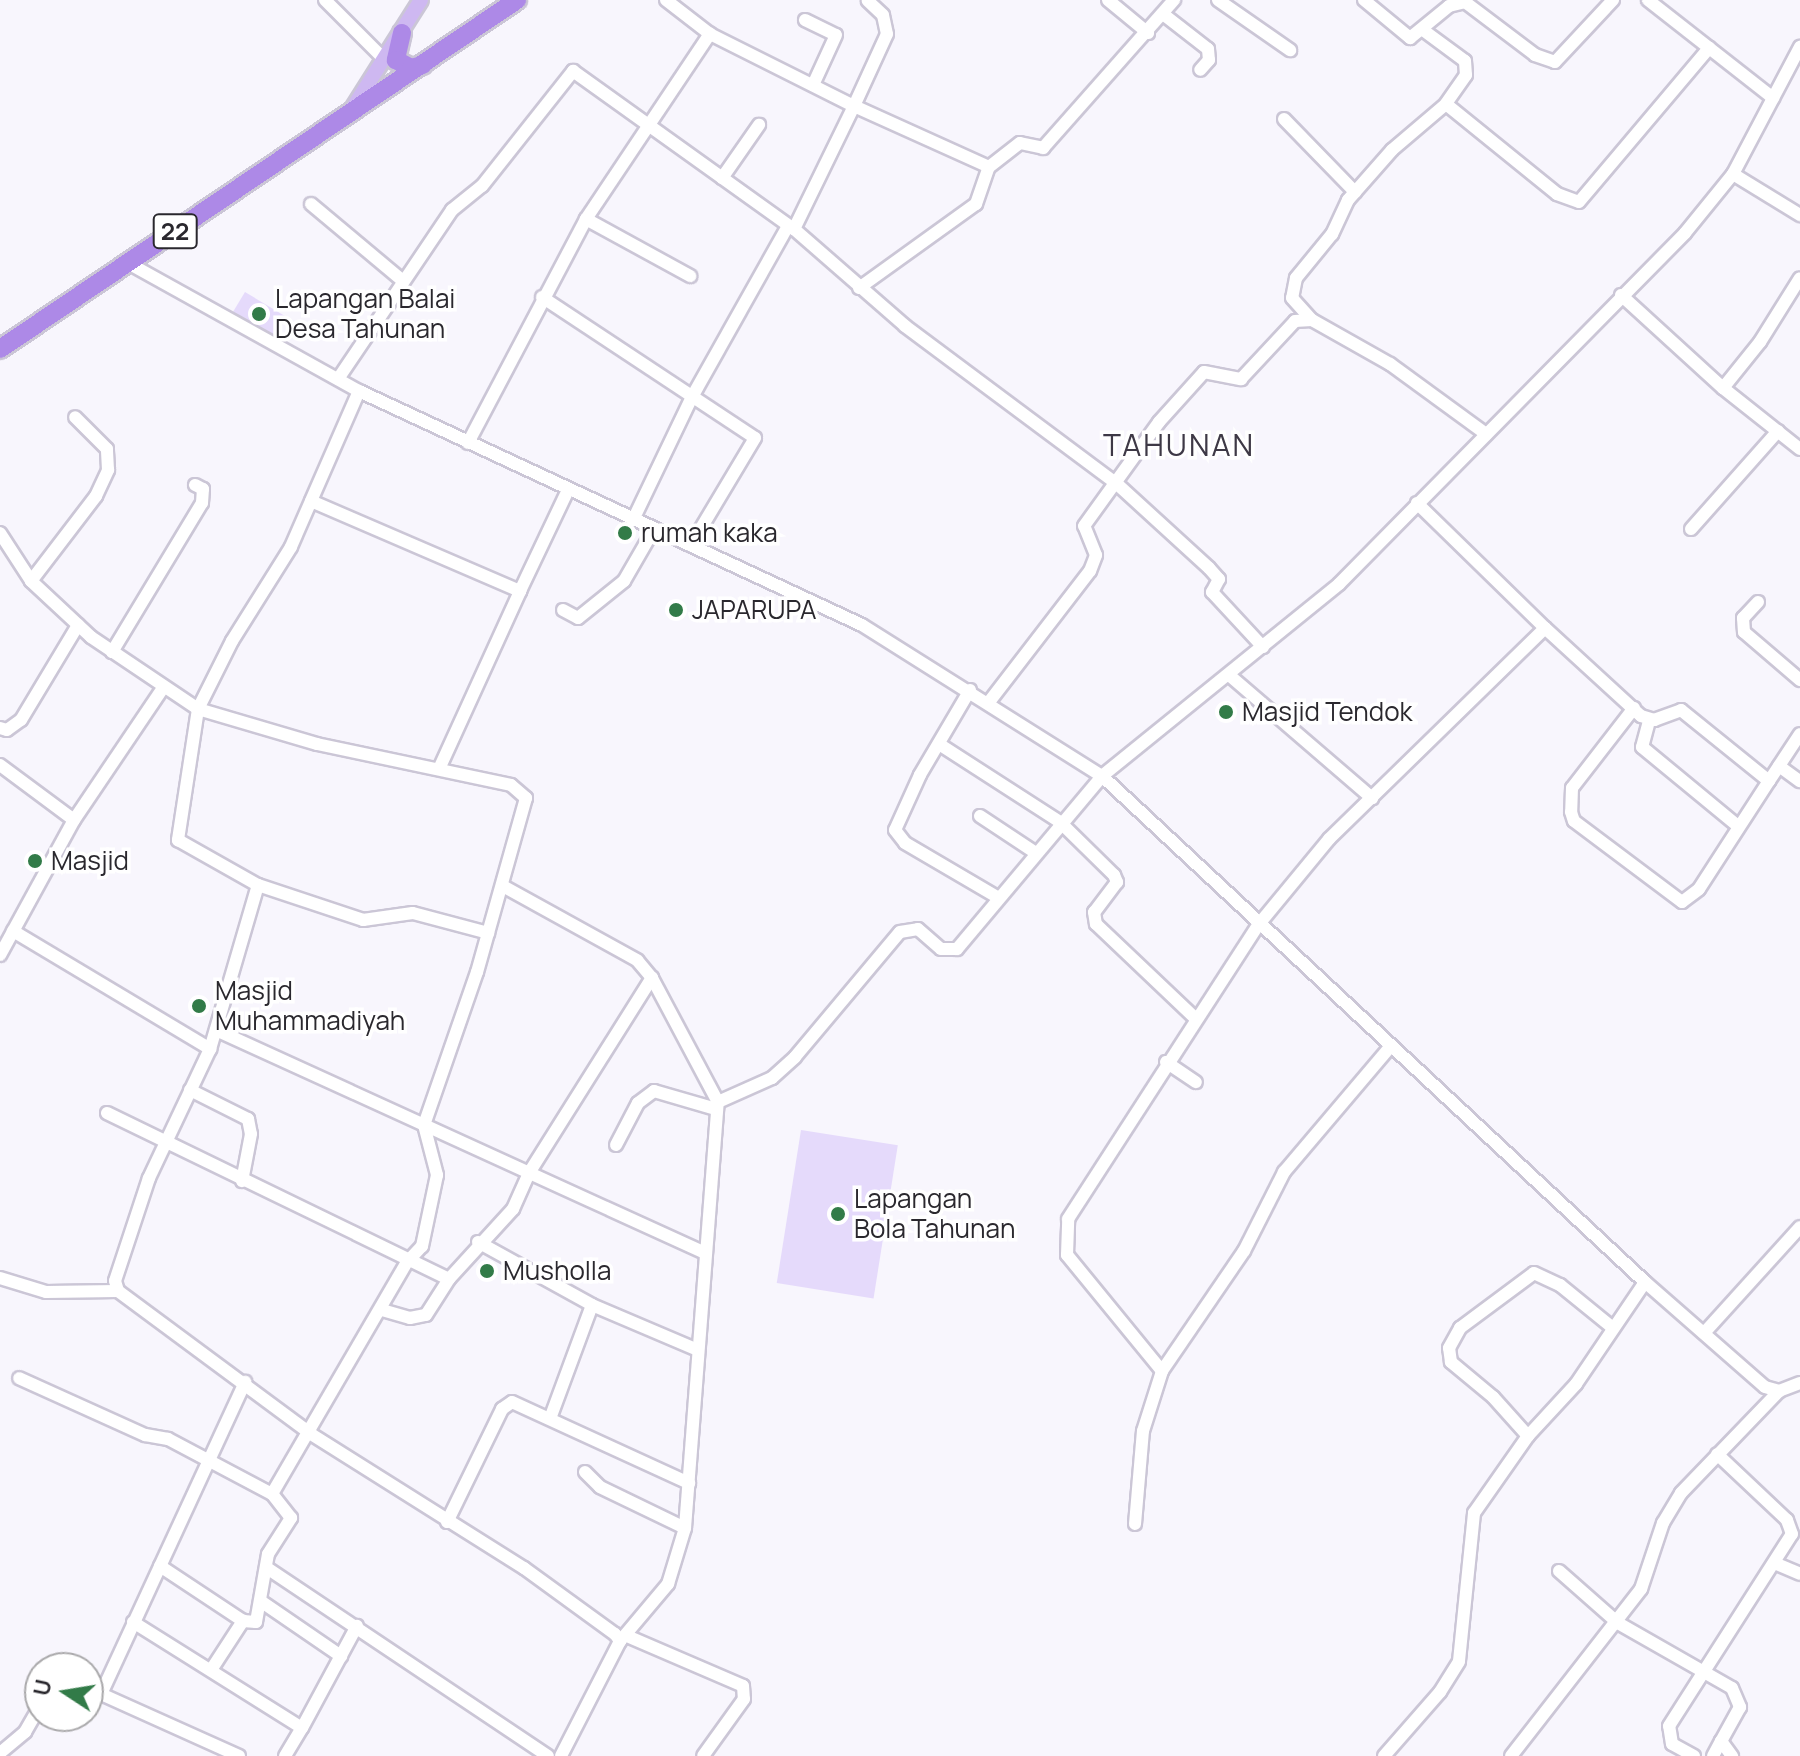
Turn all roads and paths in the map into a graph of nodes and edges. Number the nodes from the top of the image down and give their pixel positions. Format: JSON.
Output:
{"nodes":[{"id":1,"x":325,"y":0,"type":"edge"},
{"id":2,"x":421,"y":0,"type":"edge"},
{"id":3,"x":517,"y":0,"type":"edge"},
{"id":4,"x":666,"y":0,"type":"edge"},
{"id":5,"x":1108,"y":0,"type":"edge"},
{"id":6,"x":1174,"y":0,"type":"edge"},
{"id":7,"x":1218,"y":0,"type":"edge"},
{"id":8,"x":1364,"y":0,"type":"edge"},
{"id":9,"x":1613,"y":0,"type":"edge"},
{"id":10,"x":1648,"y":0,"type":"edge"},
{"id":11,"x":868,"y":1,"type":"edge"},
{"id":12,"x":1163,"y":14,"type":"junction"},
{"id":13,"x":805,"y":20,"type":"dead end"},
{"id":14,"x":1423,"y":30,"type":"junction"},
{"id":15,"x":402,"y":33,"type":"junction"},
{"id":16,"x":1148,"y":33,"type":"junction"},
{"id":17,"x":710,"y":34,"type":"junction"},
{"id":18,"x":1800,"y":47,"type":"edge"},
{"id":19,"x":1709,"y":48,"type":"junction"},
{"id":20,"x":1290,"y":50,"type":"dead end"},
{"id":21,"x":383,"y":58,"type":"junction"},
{"id":22,"x":430,"y":63,"type":"junction"},
{"id":23,"x":1200,"y":70,"type":"dead end"},
{"id":24,"x":813,"y":85,"type":"junction"},
{"id":25,"x":1773,"y":98,"type":"junction"},
{"id":26,"x":1446,"y":104,"type":"junction"},
{"id":27,"x":854,"y":106,"type":"junction"},
{"id":28,"x":350,"y":113,"type":"junction"},
{"id":29,"x":1284,"y":119,"type":"dead end"},
{"id":30,"x":759,"y":125,"type":"dead end"},
{"id":31,"x":647,"y":129,"type":"junction"},
{"id":32,"x":989,"y":167,"type":"junction"},
{"id":33,"x":1733,"y":174,"type":"junction"},
{"id":34,"x":722,"y":178,"type":"junction"},
{"id":35,"x":1355,"y":192,"type":"junction"},
{"id":36,"x":311,"y":204,"type":"dead end"},
{"id":37,"x":1800,"y":215,"type":"edge"},
{"id":38,"x":586,"y":219,"type":"junction"},
{"id":39,"x":791,"y":227,"type":"junction"},
{"id":40,"x":128,"y":263,"type":"junction"},
{"id":41,"x":690,"y":276,"type":"dead end"},
{"id":42,"x":1800,"y":278,"type":"edge"},
{"id":43,"x":403,"y":281,"type":"junction"},
{"id":44,"x":859,"y":288,"type":"junction"},
{"id":45,"x":1621,"y":295,"type":"junction"},
{"id":46,"x":542,"y":297,"type":"junction"},
{"id":47,"x":1312,"y":320,"type":"junction"},
{"id":48,"x":0,"y":349,"type":"edge"},
{"id":49,"x":338,"y":379,"type":"junction"},
{"id":50,"x":1723,"y":388,"type":"junction"},
{"id":51,"x":359,"y":391,"type":"junction"},
{"id":52,"x":692,"y":397,"type":"junction"},
{"id":53,"x":75,"y":417,"type":"dead end"},
{"id":54,"x":1778,"y":431,"type":"junction"},
{"id":55,"x":1486,"y":434,"type":"junction"},
{"id":56,"x":468,"y":443,"type":"junction"},
{"id":57,"x":1800,"y":449,"type":"edge"},
{"id":58,"x":1116,"y":483,"type":"junction"},
{"id":59,"x":195,"y":485,"type":"dead end"},
{"id":60,"x":568,"y":490,"type":"junction"},
{"id":61,"x":311,"y":501,"type":"junction"},
{"id":62,"x":1417,"y":503,"type":"junction"},
{"id":63,"x":633,"y":520,"type":"junction"},
{"id":64,"x":654,"y":529,"type":"junction"},
{"id":65,"x":1691,"y":529,"type":"dead end"},
{"id":66,"x":0,"y":533,"type":"edge"},
{"id":67,"x":691,"y":545,"type":"junction"},
{"id":68,"x":31,"y":581,"type":"junction"},
{"id":69,"x":520,"y":591,"type":"junction"},
{"id":70,"x":1758,"y":602,"type":"dead end"},
{"id":71,"x":563,"y":610,"type":"dead end"},
{"id":72,"x":78,"y":625,"type":"junction"},
{"id":73,"x":1545,"y":628,"type":"junction"},
{"id":74,"x":1263,"y":647,"type":"junction"},
{"id":75,"x":112,"y":652,"type":"junction"},
{"id":76,"x":1229,"y":675,"type":"junction"},
{"id":77,"x":1800,"y":680,"type":"edge"},
{"id":78,"x":163,"y":688,"type":"junction"},
{"id":79,"x":970,"y":690,"type":"junction"},
{"id":80,"x":989,"y":702,"type":"junction"},
{"id":81,"x":1634,"y":708,"type":"junction"},
{"id":82,"x":198,"y":709,"type":"junction"},
{"id":83,"x":1649,"y":721,"type":"junction"},
{"id":84,"x":0,"y":728,"type":"edge"},
{"id":85,"x":1800,"y":734,"type":"edge"},
{"id":86,"x":939,"y":744,"type":"junction"},
{"id":87,"x":0,"y":765,"type":"edge"},
{"id":88,"x":1779,"y":766,"type":"junction"},
{"id":89,"x":439,"y":769,"type":"junction"},
{"id":90,"x":1102,"y":776,"type":"junction"},
{"id":91,"x":1769,"y":781,"type":"junction"},
{"id":92,"x":1800,"y":781,"type":"edge"},
{"id":93,"x":1372,"y":798,"type":"junction"},
{"id":94,"x":980,"y":816,"type":"dead end"},
{"id":95,"x":74,"y":820,"type":"junction"},
{"id":96,"x":1060,"y":822,"type":"junction"},
{"id":97,"x":1738,"y":826,"type":"junction"},
{"id":98,"x":1036,"y":853,"type":"junction"},
{"id":99,"x":258,"y":885,"type":"junction"},
{"id":100,"x":503,"y":886,"type":"junction"},
{"id":101,"x":997,"y":897,"type":"junction"},
{"id":102,"x":1259,"y":924,"type":"junction"},
{"id":103,"x":13,"y":931,"type":"junction"},
{"id":104,"x":488,"y":933,"type":"junction"},
{"id":105,"x":0,"y":955,"type":"edge"},
{"id":106,"x":652,"y":978,"type":"junction"},
{"id":107,"x":1195,"y":1018,"type":"junction"},
{"id":108,"x":216,"y":1030,"type":"junction"},
{"id":109,"x":1391,"y":1046,"type":"junction"},
{"id":110,"x":210,"y":1049,"type":"junction"},
{"id":111,"x":1166,"y":1062,"type":"junction"},
{"id":112,"x":1196,"y":1082,"type":"dead end"},
{"id":113,"x":190,"y":1090,"type":"junction"},
{"id":114,"x":717,"y":1105,"type":"junction"},
{"id":115,"x":107,"y":1113,"type":"dead end"},
{"id":116,"x":424,"y":1125,"type":"junction"},
{"id":117,"x":167,"y":1142,"type":"junction"},
{"id":118,"x":616,"y":1145,"type":"dead end"},
{"id":119,"x":529,"y":1173,"type":"junction"},
{"id":120,"x":242,"y":1181,"type":"junction"},
{"id":121,"x":1800,"y":1227,"type":"edge"},
{"id":122,"x":478,"y":1242,"type":"junction"},
{"id":123,"x":705,"y":1253,"type":"junction"},
{"id":124,"x":407,"y":1262,"type":"junction"},
{"id":125,"x":0,"y":1278,"type":"edge"},
{"id":126,"x":449,"y":1279,"type":"junction"},
{"id":127,"x":1645,"y":1282,"type":"junction"},
{"id":128,"x":118,"y":1291,"type":"junction"},
{"id":129,"x":592,"y":1305,"type":"junction"},
{"id":130,"x":382,"y":1310,"type":"junction"},
{"id":131,"x":1613,"y":1328,"type":"junction"},
{"id":132,"x":1704,"y":1333,"type":"junction"},
{"id":133,"x":698,"y":1350,"type":"junction"},
{"id":134,"x":1162,"y":1371,"type":"junction"},
{"id":135,"x":19,"y":1378,"type":"dead end"},
{"id":136,"x":245,"y":1382,"type":"junction"},
{"id":137,"x":1800,"y":1383,"type":"edge"},
{"id":138,"x":1779,"y":1391,"type":"junction"},
{"id":139,"x":551,"y":1416,"type":"junction"},
{"id":140,"x":311,"y":1434,"type":"junction"},
{"id":141,"x":1528,"y":1436,"type":"junction"},
{"id":142,"x":1717,"y":1454,"type":"junction"},
{"id":143,"x":212,"y":1460,"type":"junction"},
{"id":144,"x":585,"y":1472,"type":"dead end"},
{"id":145,"x":689,"y":1483,"type":"junction"},
{"id":146,"x":272,"y":1494,"type":"junction"},
{"id":147,"x":447,"y":1522,"type":"junction"},
{"id":148,"x":1135,"y":1524,"type":"dead end"},
{"id":149,"x":685,"y":1528,"type":"junction"},
{"id":150,"x":1777,"y":1564,"type":"junction"},
{"id":151,"x":160,"y":1566,"type":"junction"},
{"id":152,"x":267,"y":1568,"type":"junction"},
{"id":153,"x":1559,"y":1571,"type":"dead end"},
{"id":154,"x":1800,"y":1574,"type":"edge"},
{"id":155,"x":262,"y":1602,"type":"junction"},
{"id":156,"x":243,"y":1621,"type":"junction"},
{"id":157,"x":133,"y":1622,"type":"junction"},
{"id":158,"x":1618,"y":1623,"type":"junction"},
{"id":159,"x":357,"y":1626,"type":"junction"},
{"id":160,"x":624,"y":1638,"type":"junction"},
{"id":161,"x":341,"y":1656,"type":"junction"},
{"id":162,"x":211,"y":1670,"type":"junction"},
{"id":163,"x":1704,"y":1672,"type":"junction"},
{"id":164,"x":104,"y":1687,"type":"edge"},
{"id":165,"x":104,"y":1695,"type":"edge"},
{"id":166,"x":302,"y":1728,"type":"junction"},
{"id":167,"x":25,"y":1732,"type":"edge"},
{"id":168,"x":1721,"y":1741,"type":"junction"},
{"id":169,"x":0,"y":1753,"type":"edge"},
{"id":170,"x":565,"y":1755,"type":"edge"},
{"id":171,"x":239,"y":1756,"type":"edge"},
{"id":172,"x":285,"y":1756,"type":"edge"},
{"id":173,"x":548,"y":1756,"type":"edge"},
{"id":174,"x":703,"y":1756,"type":"edge"},
{"id":175,"x":1384,"y":1756,"type":"edge"},
{"id":176,"x":1511,"y":1756,"type":"edge"},
{"id":177,"x":1694,"y":1756,"type":"edge"},
{"id":178,"x":1713,"y":1756,"type":"edge"},
{"id":179,"x":1732,"y":1756,"type":"edge"}],
"edges":[{"from":1,"to":21,"type":"street"},
{"from":2,"to":15,"type":"main road"},
{"from":3,"to":22,"type":"highway","number":"22"},
{"from":4,"to":17,"type":"street"},
{"from":5,"to":16,"type":"street"},
{"from":6,"to":12,"type":"street"},
{"from":7,"to":20,"type":"street"},
{"from":8,"to":14,"type":"street"},
{"from":9,"to":14,"type":"street"},
{"from":10,"to":19,"type":"street"},
{"from":11,"to":27,"type":"street"},
{"from":12,"to":16,"type":"street"},
{"from":12,"to":23,"type":"street"},
{"from":13,"to":24,"type":"street"},
{"from":14,"to":26,"type":"street"},
{"from":15,"to":21,"type":"main road"},
{"from":15,"to":22,"type":"highway"},
{"from":16,"to":32,"type":"street"},
{"from":17,"to":24,"type":"street"},
{"from":17,"to":31,"type":"street"},
{"from":18,"to":25,"type":"street"},
{"from":19,"to":25,"type":"street"},
{"from":19,"to":26,"type":"street"},
{"from":21,"to":28,"type":"main road"},
{"from":22,"to":28,"type":"highway","number":"22"},
{"from":24,"to":27,"type":"street"},
{"from":25,"to":33,"type":"street"},
{"from":26,"to":35,"type":"street"},
{"from":27,"to":32,"type":"street"},
{"from":27,"to":39,"type":"street"},
{"from":28,"to":40,"type":"highway","number":"22"},
{"from":29,"to":35,"type":"street"},
{"from":30,"to":34,"type":"street"},
{"from":31,"to":34,"type":"street"},
{"from":31,"to":38,"type":"street"},
{"from":31,"to":43,"type":"street"},
{"from":32,"to":44,"type":"street"},
{"from":33,"to":37,"type":"street"},
{"from":33,"to":45,"type":"street"},
{"from":34,"to":39,"type":"street"},
{"from":35,"to":47,"type":"street"},
{"from":36,"to":43,"type":"street"},
{"from":38,"to":41,"type":"street"},
{"from":38,"to":46,"type":"street"},
{"from":39,"to":44,"type":"street"},
{"from":39,"to":52,"type":"street"},
{"from":40,"to":48,"type":"highway","number":"22"},
{"from":40,"to":49,"type":"street"},
{"from":42,"to":50,"type":"street"},
{"from":43,"to":49,"type":"street"},
{"from":44,"to":58,"type":"street"},
{"from":45,"to":50,"type":"street"},
{"from":45,"to":55,"type":"street"},
{"from":46,"to":52,"type":"street"},
{"from":46,"to":56,"type":"street"},
{"from":47,"to":55,"type":"street"},
{"from":47,"to":58,"type":"street"},
{"from":49,"to":51,"type":"street"},
{"from":50,"to":54,"type":"street"},
{"from":51,"to":56,"type":"street"},
{"from":51,"to":61,"type":"street"},
{"from":52,"to":63,"type":"street"},
{"from":52,"to":67,"type":"street"},
{"from":53,"to":68,"type":"street"},
{"from":54,"to":57,"type":"street"},
{"from":54,"to":65,"type":"street"},
{"from":55,"to":62,"type":"street"},
{"from":56,"to":60,"type":"street"},
{"from":58,"to":74,"type":"street"},
{"from":58,"to":80,"type":"street"},
{"from":59,"to":75,"type":"street"},
{"from":60,"to":63,"type":"street"},
{"from":60,"to":69,"type":"street"},
{"from":61,"to":69,"type":"street"},
{"from":61,"to":82,"type":"street"},
{"from":62,"to":73,"type":"street"},
{"from":62,"to":74,"type":"street"},
{"from":63,"to":64,"type":"street"},
{"from":64,"to":67,"type":"street"},
{"from":64,"to":71,"type":"street"},
{"from":66,"to":68,"type":"street"},
{"from":67,"to":79,"type":"street"},
{"from":68,"to":72,"type":"street"},
{"from":69,"to":89,"type":"street"},
{"from":70,"to":77,"type":"street"},
{"from":72,"to":75,"type":"street"},
{"from":72,"to":84,"type":"street"},
{"from":73,"to":81,"type":"street"},
{"from":73,"to":93,"type":"street"},
{"from":74,"to":76,"type":"street"},
{"from":75,"to":78,"type":"street"},
{"from":76,"to":90,"type":"street"},
{"from":76,"to":93,"type":"street"},
{"from":78,"to":82,"type":"street"},
{"from":78,"to":95,"type":"street"},
{"from":79,"to":80,"type":"street"},
{"from":79,"to":86,"type":"street"},
{"from":80,"to":90,"type":"street"},
{"from":81,"to":83,"type":"street"},
{"from":81,"to":97,"type":"street"},
{"from":82,"to":89,"type":"street"},
{"from":82,"to":99,"type":"street"},
{"from":83,"to":91,"type":"street"},
{"from":83,"to":97,"type":"street"},
{"from":85,"to":88,"type":"street"},
{"from":86,"to":96,"type":"street"},
{"from":86,"to":101,"type":"street"},
{"from":87,"to":95,"type":"street"},
{"from":88,"to":91,"type":"street"},
{"from":88,"to":92,"type":"street"},
{"from":89,"to":100,"type":"street"},
{"from":90,"to":96,"type":"street"},
{"from":90,"to":102,"type":"street"},
{"from":91,"to":97,"type":"street"},
{"from":93,"to":102,"type":"street"},
{"from":94,"to":98,"type":"street"},
{"from":95,"to":103,"type":"street"},
{"from":96,"to":98,"type":"street"},
{"from":96,"to":107,"type":"street"},
{"from":98,"to":101,"type":"street"},
{"from":99,"to":104,"type":"street"},
{"from":99,"to":108,"type":"street"},
{"from":100,"to":104,"type":"street"},
{"from":100,"to":106,"type":"street"},
{"from":101,"to":114,"type":"street"},
{"from":102,"to":107,"type":"street"},
{"from":102,"to":109,"type":"street"},
{"from":103,"to":105,"type":"street"},
{"from":103,"to":110,"type":"street"},
{"from":104,"to":116,"type":"street"},
{"from":106,"to":114,"type":"street"},
{"from":106,"to":119,"type":"street"},
{"from":107,"to":111,"type":"street"},
{"from":108,"to":110,"type":"street"},
{"from":108,"to":116,"type":"street"},
{"from":109,"to":127,"type":"street"},
{"from":109,"to":134,"type":"street"},
{"from":110,"to":113,"type":"street"},
{"from":111,"to":112,"type":"street"},
{"from":111,"to":134,"type":"street"},
{"from":113,"to":117,"type":"street"},
{"from":113,"to":120,"type":"street"},
{"from":114,"to":118,"type":"street"},
{"from":114,"to":123,"type":"street"},
{"from":115,"to":117,"type":"street"},
{"from":116,"to":119,"type":"street"},
{"from":116,"to":124,"type":"street"},
{"from":117,"to":120,"type":"street"},
{"from":117,"to":128,"type":"street"},
{"from":119,"to":122,"type":"street"},
{"from":119,"to":123,"type":"street"},
{"from":120,"to":124,"type":"street"},
{"from":121,"to":132,"type":"street"},
{"from":122,"to":126,"type":"street"},
{"from":122,"to":129,"type":"street"},
{"from":123,"to":133,"type":"street"},
{"from":124,"to":126,"type":"street"},
{"from":124,"to":130,"type":"street"},
{"from":125,"to":128,"type":"street"},
{"from":126,"to":130,"type":"street"},
{"from":127,"to":131,"type":"street"},
{"from":127,"to":132,"type":"street"},
{"from":128,"to":136,"type":"street"},
{"from":129,"to":133,"type":"street"},
{"from":129,"to":139,"type":"street"},
{"from":130,"to":140,"type":"street"},
{"from":131,"to":141,"type":"street"},
{"from":131,"to":141,"type":"street"},
{"from":132,"to":138,"type":"street"},
{"from":133,"to":145,"type":"street"},
{"from":134,"to":148,"type":"street"},
{"from":135,"to":143,"type":"street"},
{"from":136,"to":140,"type":"street"},
{"from":136,"to":143,"type":"street"},
{"from":137,"to":138,"type":"street"},
{"from":138,"to":142,"type":"street"},
{"from":139,"to":145,"type":"street"},
{"from":139,"to":147,"type":"street"},
{"from":140,"to":146,"type":"street"},
{"from":140,"to":147,"type":"street"},
{"from":141,"to":175,"type":"street"},
{"from":142,"to":150,"type":"street"},
{"from":142,"to":158,"type":"street"},
{"from":143,"to":146,"type":"street"},
{"from":143,"to":151,"type":"street"},
{"from":144,"to":149,"type":"street"},
{"from":145,"to":149,"type":"street"},
{"from":146,"to":152,"type":"street"},
{"from":147,"to":160,"type":"street"},
{"from":149,"to":160,"type":"street"},
{"from":150,"to":154,"type":"street"},
{"from":150,"to":163,"type":"street"},
{"from":151,"to":156,"type":"street"},
{"from":151,"to":157,"type":"street"},
{"from":152,"to":155,"type":"street"},
{"from":152,"to":159,"type":"street"},
{"from":153,"to":158,"type":"street"},
{"from":155,"to":156,"type":"street"},
{"from":155,"to":161,"type":"street"},
{"from":156,"to":162,"type":"street"},
{"from":157,"to":162,"type":"street"},
{"from":157,"to":164,"type":"street"},
{"from":158,"to":163,"type":"street"},
{"from":158,"to":176,"type":"street"},
{"from":159,"to":161,"type":"street"},
{"from":159,"to":173,"type":"street"},
{"from":160,"to":170,"type":"street"},
{"from":160,"to":174,"type":"street"},
{"from":161,"to":166,"type":"street"},
{"from":162,"to":166,"type":"street"},
{"from":163,"to":168,"type":"street"},
{"from":163,"to":177,"type":"street"},
{"from":165,"to":171,"type":"street"},
{"from":166,"to":172,"type":"street"},
{"from":167,"to":169,"type":"street"},
{"from":168,"to":178,"type":"street"},
{"from":168,"to":179,"type":"street"}]}
